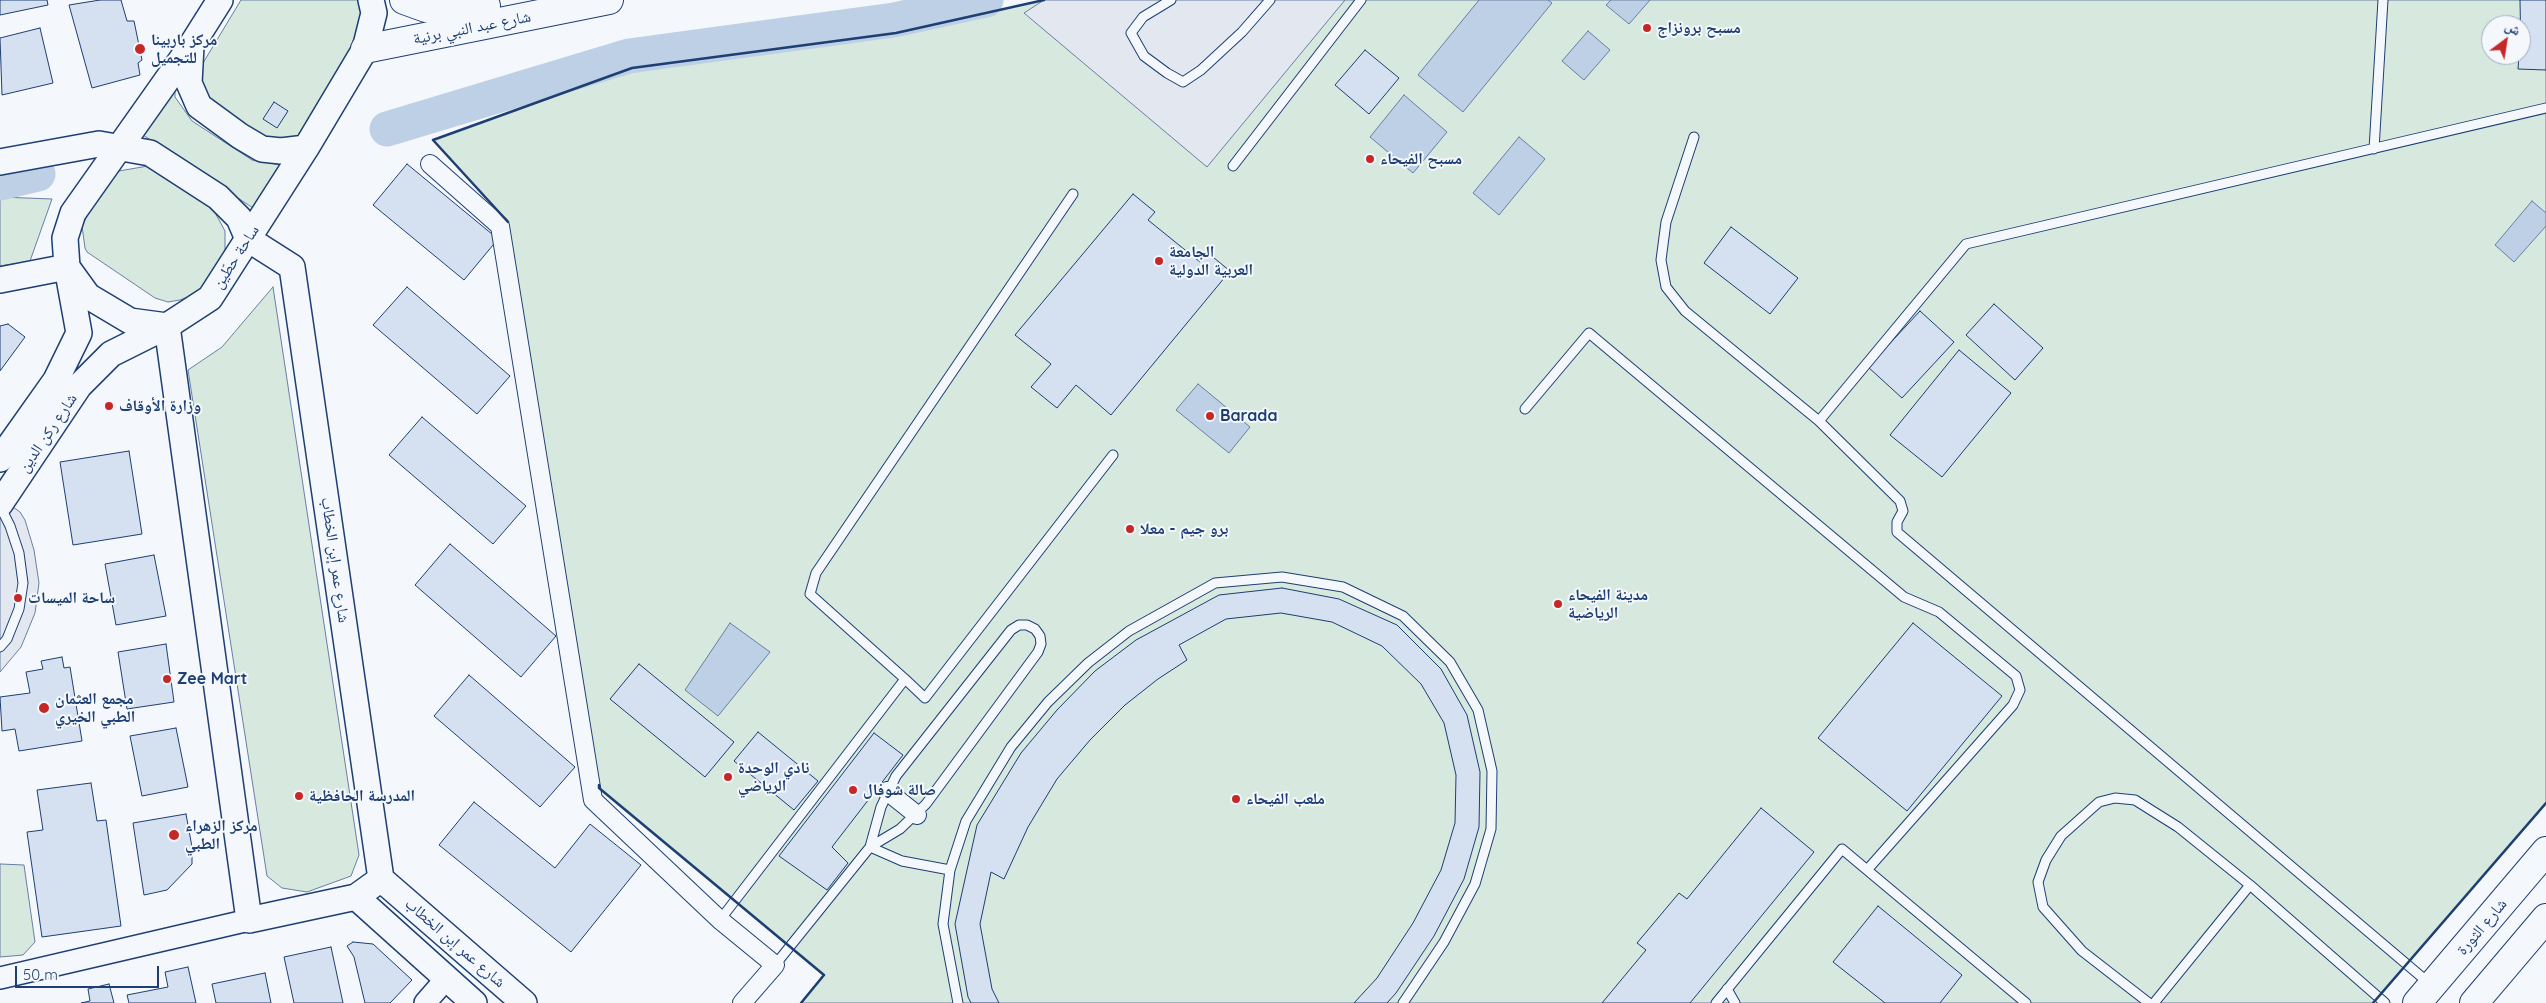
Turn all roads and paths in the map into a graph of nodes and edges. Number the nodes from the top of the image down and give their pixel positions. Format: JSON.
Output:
{"nodes":[{"id":1,"x":220,"y":0,"type":"edge"},
{"id":2,"x":371,"y":0,"type":"edge"},
{"id":3,"x":404,"y":0,"type":"edge"},
{"id":4,"x":514,"y":0,"type":"edge"},
{"id":5,"x":609,"y":0,"type":"edge"},
{"id":6,"x":1170,"y":0,"type":"edge"},
{"id":7,"x":1270,"y":0,"type":"edge"},
{"id":8,"x":1361,"y":0,"type":"edge"},
{"id":9,"x":2383,"y":0,"type":"edge"},
{"id":10,"x":191,"y":46,"type":"junction"},
{"id":11,"x":365,"y":49,"type":"junction"},
{"id":12,"x":2546,"y":108,"type":"edge"},
{"id":13,"x":1694,"y":137,"type":"dead end"},
{"id":14,"x":120,"y":146,"type":"junction"},
{"id":15,"x":306,"y":148,"type":"junction"},
{"id":16,"x":2374,"y":149,"type":"junction"},
{"id":17,"x":0,"y":162,"type":"edge"},
{"id":18,"x":430,"y":164,"type":"dead end"},
{"id":19,"x":1233,"y":166,"type":"dead end"},
{"id":20,"x":1073,"y":194,"type":"dead end"},
{"id":21,"x":248,"y":239,"type":"junction"},
{"id":22,"x":67,"y":266,"type":"junction"},
{"id":23,"x":0,"y":280,"type":"edge"},
{"id":24,"x":167,"y":326,"type":"junction"},
{"id":25,"x":79,"y":386,"type":"joint"},
{"id":26,"x":1525,"y":409,"type":"dead end"},
{"id":27,"x":1819,"y":421,"type":"junction"},
{"id":28,"x":1113,"y":455,"type":"dead end"},
{"id":29,"x":0,"y":459,"type":"edge"},
{"id":30,"x":0,"y":505,"type":"edge"},
{"id":31,"x":0,"y":648,"type":"edge"},
{"id":32,"x":904,"y":679,"type":"junction"},
{"id":33,"x":887,"y":791,"type":"junction"},
{"id":34,"x":917,"y":815,"type":"junction"},
{"id":35,"x":870,"y":847,"type":"junction"},
{"id":36,"x":2546,"y":851,"type":"edge"},
{"id":37,"x":950,"y":870,"type":"junction"},
{"id":38,"x":1867,"y":870,"type":"junction"},
{"id":39,"x":381,"y":878,"type":"junction"},
{"id":40,"x":2250,"y":885,"type":"junction"},
{"id":41,"x":356,"y":897,"type":"junction"},
{"id":42,"x":2546,"y":918,"type":"edge"},
{"id":43,"x":249,"y":920,"type":"junction"},
{"id":44,"x":720,"y":920,"type":"junction"},
{"id":45,"x":775,"y":965,"type":"junction"},
{"id":46,"x":0,"y":978,"type":"edge"},
{"id":47,"x":446,"y":979,"type":"junction"},
{"id":48,"x":1727,"y":989,"type":"junction"},
{"id":49,"x":2425,"y":994,"type":"edge"},
{"id":50,"x":425,"y":1003,"type":"edge"},
{"id":51,"x":474,"y":1003,"type":"edge"},
{"id":52,"x":524,"y":1003,"type":"edge"},
{"id":53,"x":742,"y":1003,"type":"edge"},
{"id":54,"x":958,"y":1003,"type":"edge"},
{"id":55,"x":1403,"y":1003,"type":"edge"},
{"id":56,"x":1716,"y":1003,"type":"edge"},
{"id":57,"x":1735,"y":1003,"type":"edge"},
{"id":58,"x":2026,"y":1003,"type":"edge"},
{"id":59,"x":2149,"y":1003,"type":"edge"},
{"id":60,"x":2154,"y":1003,"type":"edge"},
{"id":61,"x":2385,"y":1003,"type":"edge"},
{"id":62,"x":2474,"y":1003,"type":"edge"}],
"edges":[{"from":1,"to":10,"type":"main road"},
{"from":2,"to":11,"type":"main road","name":"ساحة حطّين"},
{"from":3,"to":4,"type":"main road","name":"شارع عبد النبي برنية"},
{"from":5,"to":11,"type":"main road","name":"شارع عبد النبي برنية"},
{"from":6,"to":7,"type":"lane"},
{"from":8,"to":19,"type":"lane"},
{"from":9,"to":16,"type":"lane"},
{"from":10,"to":14,"type":"main road"},
{"from":10,"to":15,"type":"main road"},
{"from":11,"to":15,"type":"main road","name":"ساحة حطّين"},
{"from":12,"to":16,"type":"lane"},
{"from":13,"to":27,"type":"lane"},
{"from":14,"to":17,"type":"main road"},
{"from":14,"to":21,"type":"main road"},
{"from":14,"to":22,"type":"main road"},
{"from":15,"to":21,"type":"main road","name":"ساحة حطّين"},
{"from":16,"to":27,"type":"lane"},
{"from":18,"to":44,"type":"street"},
{"from":20,"to":32,"type":"lane"},
{"from":21,"to":24,"type":"main road","name":"ساحة حطّين"},
{"from":21,"to":39,"type":"main road","name":"شارع عمر إبن الخطاب"},
{"from":22,"to":23,"type":"main road"},
{"from":22,"to":24,"type":"main road"},
{"from":22,"to":29,"type":"main road","name":"شارع ركن الدين"},
{"from":24,"to":25,"type":"main road","name":"ساحة حطّين"},
{"from":24,"to":43,"type":"main road"},
{"from":25,"to":30,"type":"main road","name":"شارع ركن الدين"},
{"from":26,"to":38,"type":"lane"},
{"from":27,"to":49,"type":"lane"},
{"from":28,"to":32,"type":"lane"},
{"from":30,"to":31,"type":"lane"},
{"from":32,"to":44,"type":"lane"},
{"from":33,"to":34,"type":"street"},
{"from":33,"to":34,"type":"lane"},
{"from":33,"to":35,"type":"lane"},
{"from":34,"to":35,"type":"lane"},
{"from":35,"to":37,"type":"lane"},
{"from":35,"to":45,"type":"lane"},
{"from":36,"to":49,"type":"main road","name":"شارع الثورة"},
{"from":37,"to":54,"type":"lane"},
{"from":37,"to":55,"type":"lane"},
{"from":38,"to":48,"type":"lane"},
{"from":38,"to":58,"type":"lane"},
{"from":39,"to":41,"type":"main road"},
{"from":39,"to":52,"type":"main road","name":"شارع عمر إبن الخطاب"},
{"from":40,"to":59,"type":"lane"},
{"from":40,"to":60,"type":"lane"},
{"from":40,"to":61,"type":"lane"},
{"from":41,"to":43,"type":"main road"},
{"from":41,"to":47,"type":"main road","name":"شارع عمر إبن الخطاب"},
{"from":42,"to":62,"type":"main road"},
{"from":43,"to":46,"type":"street"},
{"from":44,"to":45,"type":"street"},
{"from":45,"to":53,"type":"street"},
{"from":47,"to":50,"type":"street"},
{"from":47,"to":51,"type":"main road","name":"شارع عمر إبن الخطاب"},
{"from":48,"to":56,"type":"lane"},
{"from":48,"to":57,"type":"lane"}]}
